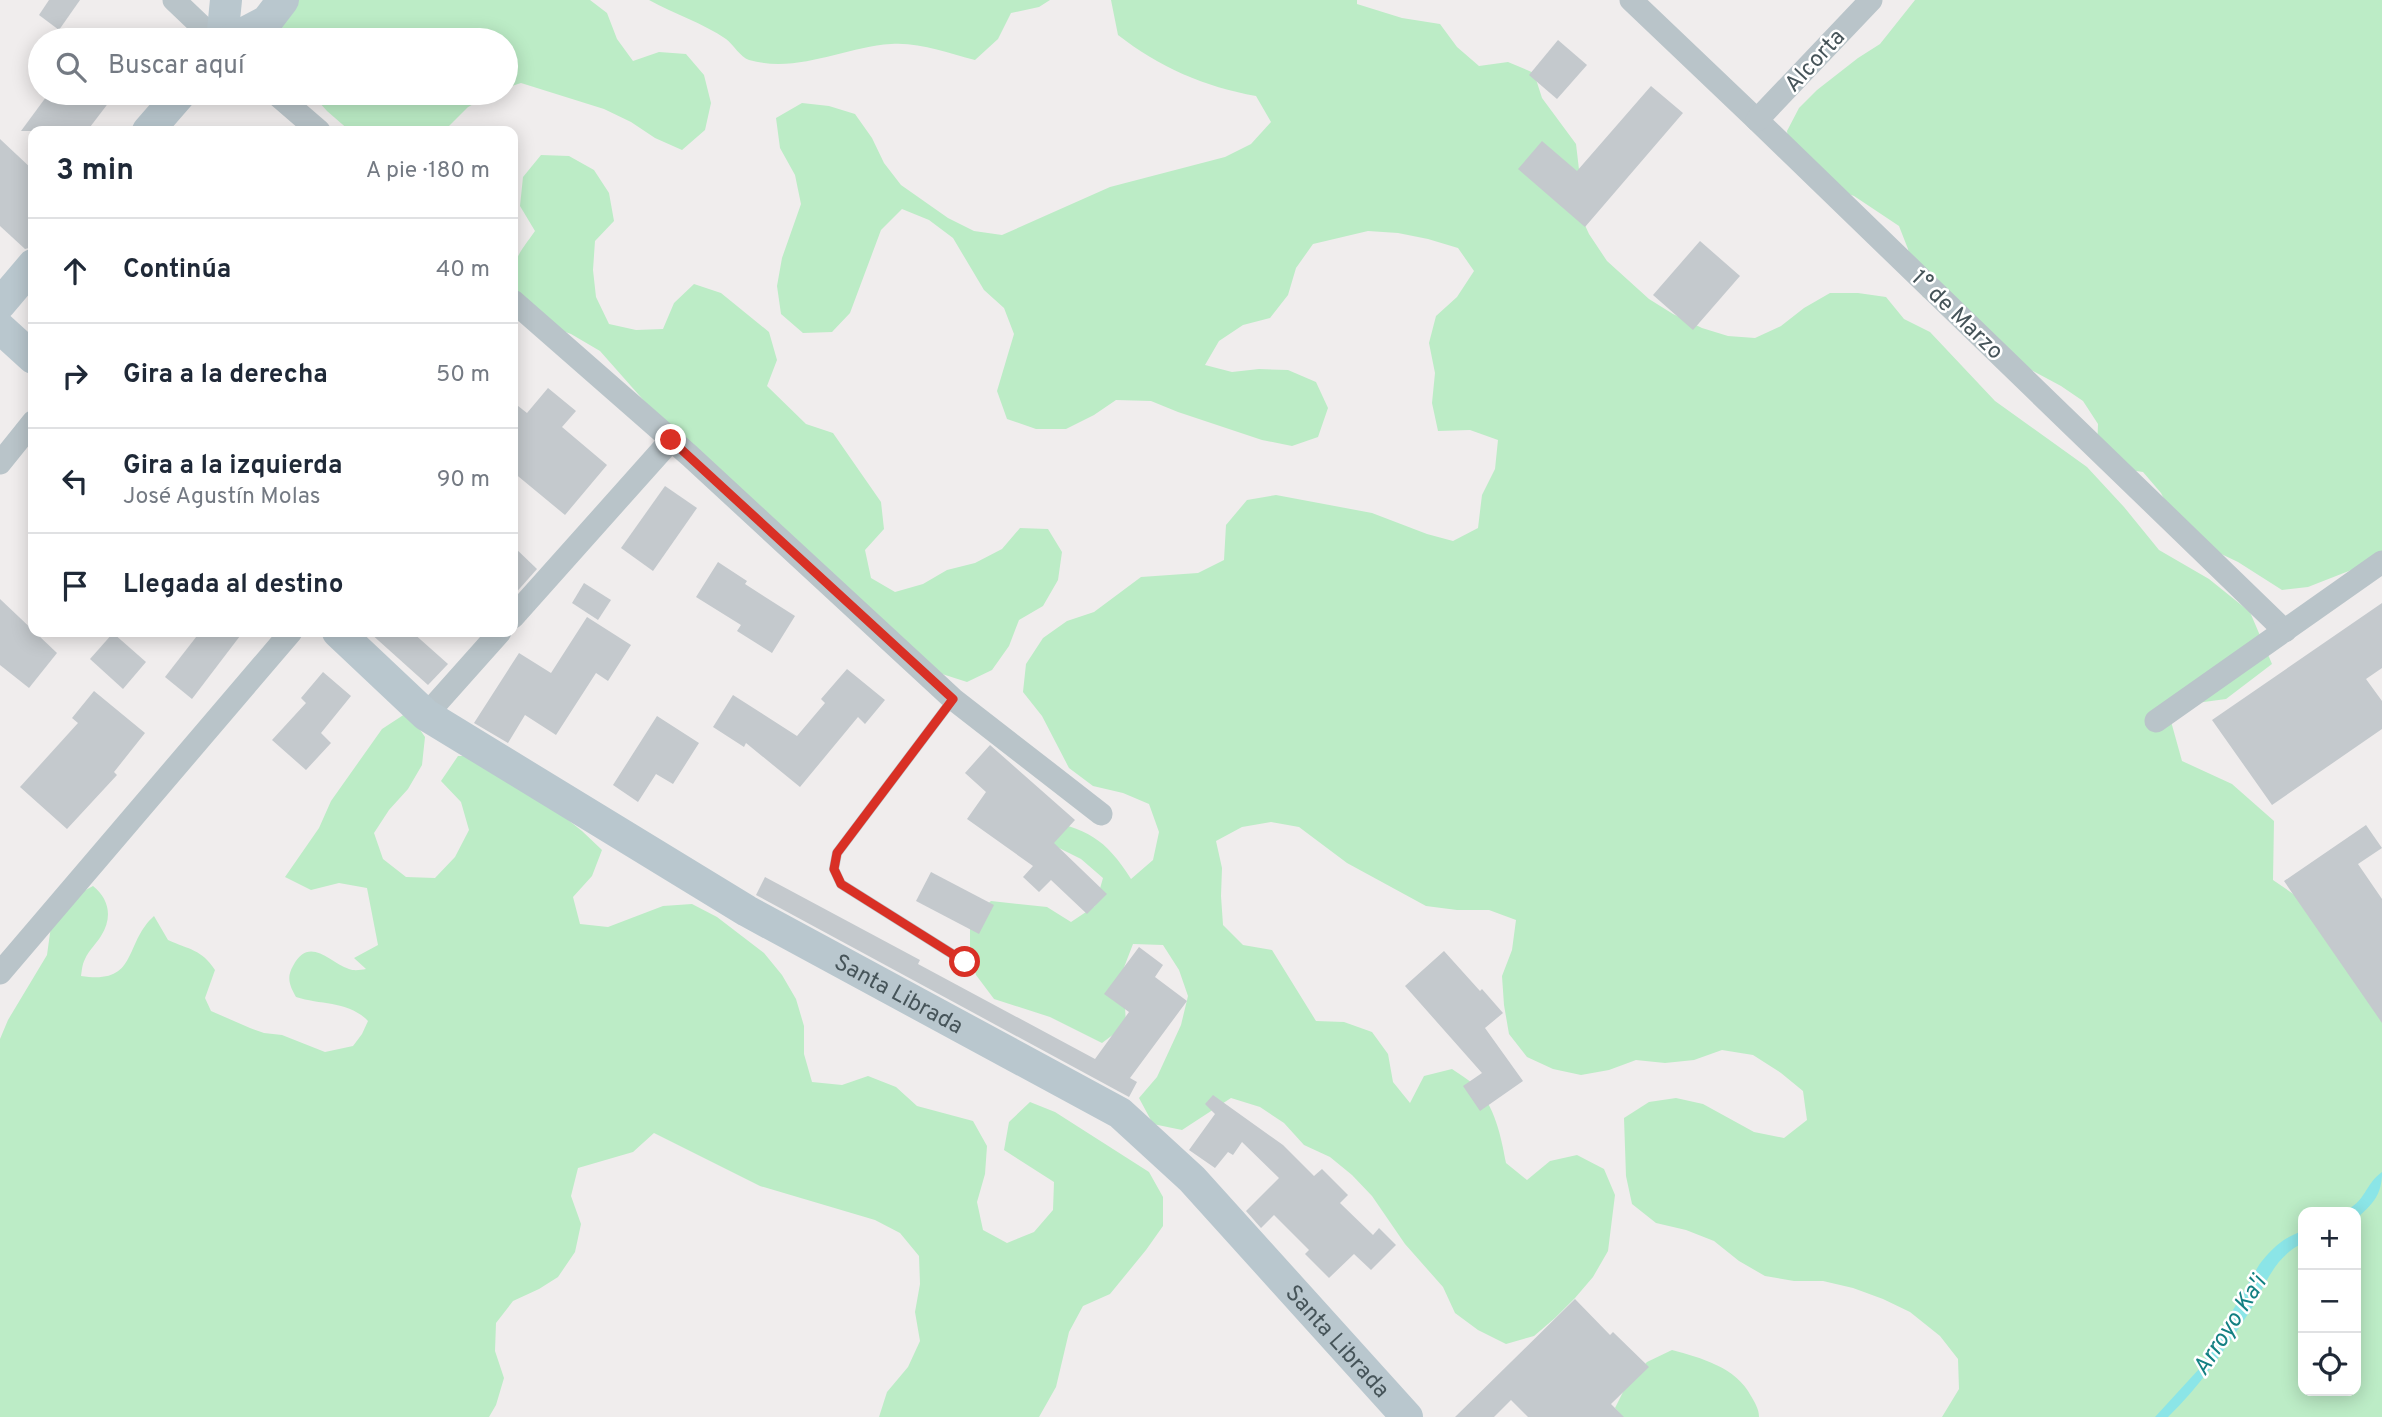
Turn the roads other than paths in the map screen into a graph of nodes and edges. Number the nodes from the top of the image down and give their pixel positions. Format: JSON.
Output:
{"nodes":[{"id":1,"x":174,"y":0,"type":"edge"},
{"id":2,"x":226,"y":0,"type":"edge"},
{"id":3,"x":283,"y":0,"type":"edge"},
{"id":4,"x":1631,"y":0,"type":"edge"},
{"id":5,"x":1871,"y":0,"type":"edge"},
{"id":6,"x":203,"y":28,"type":"edge"},
{"id":7,"x":223,"y":28,"type":"edge"},
{"id":8,"x":254,"y":28,"type":"edge"},
{"id":9,"x":171,"y":105,"type":"edge"},
{"id":10,"x":289,"y":105,"type":"edge"},
{"id":11,"x":1757,"y":120,"type":"junction"},
{"id":12,"x":152,"y":126,"type":"edge"},
{"id":13,"x":313,"y":126,"type":"edge"},
{"id":14,"x":28,"y":271,"type":"edge"},
{"id":15,"x":0,"y":304,"type":"edge"},
{"id":16,"x":518,"y":305,"type":"edge"},
{"id":17,"x":0,"y":328,"type":"edge"},
{"id":18,"x":28,"y":353,"type":"edge"},
{"id":19,"x":28,"y":428,"type":"edge"},
{"id":20,"x":671,"y":440,"type":"junction"},
{"id":21,"x":0,"y":463,"type":"edge"},
{"id":22,"x":2382,"y":562,"type":"edge"},
{"id":23,"x":518,"y":611,"type":"edge"},
{"id":24,"x":2285,"y":631,"type":"junction"},
{"id":25,"x":287,"y":637,"type":"edge"},
{"id":26,"x":343,"y":637,"type":"edge"},
{"id":27,"x":496,"y":637,"type":"edge"},
{"id":28,"x":953,"y":699,"type":"junction"},
{"id":29,"x":426,"y":715,"type":"junction"},
{"id":30,"x":2156,"y":721,"type":"dead end"},
{"id":31,"x":1101,"y":814,"type":"dead end"},
{"id":32,"x":965,"y":962,"type":"dead end"},
{"id":33,"x":0,"y":973,"type":"edge"},
{"id":34,"x":1407,"y":1417,"type":"edge"}],
"edges":[{"from":1,"to":6,"type":"street"},
{"from":2,"to":7,"type":"street"},
{"from":3,"to":8,"type":"street"},
{"from":4,"to":11,"type":"street","name":"1° de Marzo"},
{"from":5,"to":11,"type":"street","name":"Alcorta"},
{"from":9,"to":12,"type":"street"},
{"from":10,"to":13,"type":"street"},
{"from":11,"to":24,"type":"street","name":"1° de Marzo"},
{"from":14,"to":15,"type":"street"},
{"from":16,"to":20,"type":"street"},
{"from":17,"to":18,"type":"street"},
{"from":19,"to":21,"type":"street"},
{"from":20,"to":23,"type":"street"},
{"from":20,"to":28,"type":"street"},
{"from":22,"to":24,"type":"street"},
{"from":24,"to":30,"type":"street"},
{"from":25,"to":33,"type":"street"},
{"from":26,"to":29,"type":"street","name":"Santa Librada"},
{"from":27,"to":29,"type":"street"},
{"from":28,"to":31,"type":"street"},
{"from":28,"to":32,"type":"lane"},
{"from":29,"to":34,"type":"street","name":"Santa Librada"}]}
